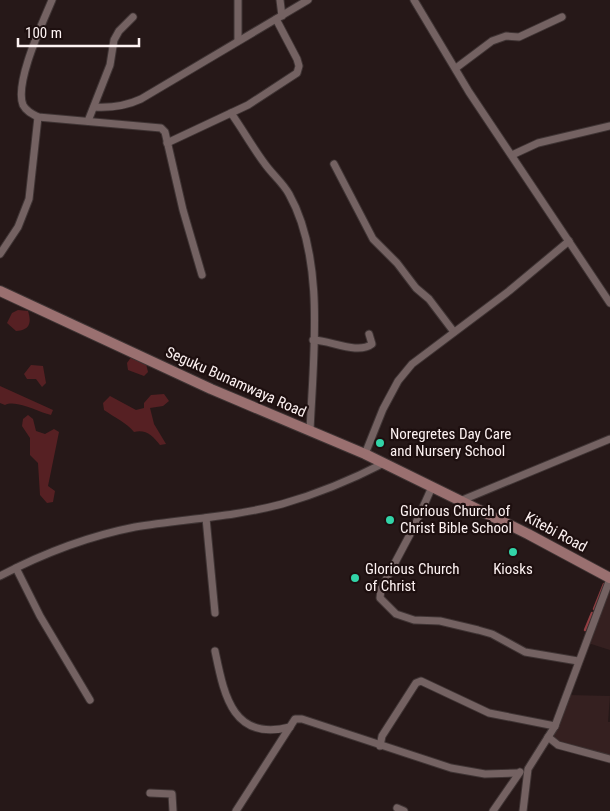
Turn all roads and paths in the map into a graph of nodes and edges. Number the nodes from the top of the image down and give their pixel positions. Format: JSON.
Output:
{"nodes":[{"id":1,"x":52,"y":0,"type":"edge"},
{"id":2,"x":238,"y":0,"type":"edge"},
{"id":3,"x":280,"y":0,"type":"edge"},
{"id":4,"x":308,"y":0,"type":"edge"},
{"id":5,"x":414,"y":0,"type":"edge"},
{"id":6,"x":133,"y":17,"type":"dead end"},
{"id":7,"x":562,"y":17,"type":"dead end"},
{"id":8,"x":279,"y":18,"type":"junction"},
{"id":9,"x":238,"y":40,"type":"junction"},
{"id":10,"x":456,"y":68,"type":"junction"},
{"id":11,"x":94,"y":107,"type":"junction"},
{"id":12,"x":231,"y":113,"type":"junction"},
{"id":13,"x":38,"y":117,"type":"junction"},
{"id":14,"x":88,"y":121,"type":"junction"},
{"id":15,"x":610,"y":126,"type":"edge"},
{"id":16,"x":167,"y":143,"type":"junction"},
{"id":17,"x":512,"y":155,"type":"junction"},
{"id":18,"x":334,"y":164,"type":"dead end"},
{"id":19,"x":569,"y":241,"type":"junction"},
{"id":20,"x":0,"y":254,"type":"edge"},
{"id":21,"x":202,"y":275,"type":"dead end"},
{"id":22,"x":0,"y":291,"type":"edge"},
{"id":23,"x":610,"y":303,"type":"edge"},
{"id":24,"x":454,"y":332,"type":"junction"},
{"id":25,"x":369,"y":334,"type":"dead end"},
{"id":26,"x":313,"y":340,"type":"junction"},
{"id":27,"x":310,"y":431,"type":"junction"},
{"id":28,"x":610,"y":439,"type":"edge"},
{"id":29,"x":365,"y":454,"type":"junction"},
{"id":30,"x":384,"y":464,"type":"junction"},
{"id":31,"x":432,"y":487,"type":"junction"},
{"id":32,"x":460,"y":501,"type":"junction"},
{"id":33,"x":206,"y":518,"type":"junction"},
{"id":34,"x":16,"y":568,"type":"junction"},
{"id":35,"x":0,"y":576,"type":"edge"},
{"id":36,"x":610,"y":578,"type":"edge"},
{"id":37,"x":215,"y":613,"type":"dead end"},
{"id":38,"x":215,"y":651,"type":"dead end"},
{"id":39,"x":578,"y":661,"type":"junction"},
{"id":40,"x":90,"y":700,"type":"dead end"},
{"id":41,"x":555,"y":726,"type":"junction"},
{"id":42,"x":290,"y":727,"type":"junction"},
{"id":43,"x":548,"y":736,"type":"junction"},
{"id":44,"x":380,"y":746,"type":"junction"},
{"id":45,"x":610,"y":759,"type":"edge"},
{"id":46,"x":528,"y":768,"type":"junction"},
{"id":47,"x":518,"y":773,"type":"junction"},
{"id":48,"x":150,"y":793,"type":"dead end"},
{"id":49,"x":172,"y":811,"type":"edge"},
{"id":50,"x":236,"y":811,"type":"edge"},
{"id":51,"x":493,"y":811,"type":"edge"},
{"id":52,"x":523,"y":811,"type":"edge"}],
"edges":[{"from":1,"to":13,"type":"street"},
{"from":2,"to":9,"type":"street"},
{"from":3,"to":8,"type":"street"},
{"from":4,"to":8,"type":"street"},
{"from":5,"to":10,"type":"street"},
{"from":6,"to":11,"type":"street"},
{"from":7,"to":10,"type":"street"},
{"from":8,"to":9,"type":"street"},
{"from":8,"to":12,"type":"street"},
{"from":9,"to":11,"type":"street"},
{"from":10,"to":17,"type":"street"},
{"from":11,"to":14,"type":"street"},
{"from":12,"to":16,"type":"street"},
{"from":12,"to":26,"type":"street"},
{"from":13,"to":14,"type":"street"},
{"from":13,"to":20,"type":"street"},
{"from":14,"to":16,"type":"street"},
{"from":15,"to":17,"type":"street"},
{"from":16,"to":21,"type":"street"},
{"from":17,"to":19,"type":"street"},
{"from":18,"to":24,"type":"street"},
{"from":19,"to":23,"type":"street"},
{"from":19,"to":24,"type":"street"},
{"from":22,"to":27,"type":"main road","name":"Seguku Bunamwaya Road"},
{"from":24,"to":29,"type":"street"},
{"from":25,"to":26,"type":"street"},
{"from":26,"to":27,"type":"street"},
{"from":27,"to":29,"type":"main road","name":"Seguku Bunamwaya Road"},
{"from":28,"to":32,"type":"street"},
{"from":29,"to":30,"type":"main road","name":"Seguku Bunamwaya Road"},
{"from":30,"to":31,"type":"main road","name":"Seguku Bunamwaya Road"},
{"from":30,"to":33,"type":"street"},
{"from":31,"to":32,"type":"main road","name":"Seguku Bunamwaya Road"},
{"from":31,"to":39,"type":"street"},
{"from":32,"to":36,"type":"main road","name":"Kitebi Road"},
{"from":33,"to":34,"type":"street"},
{"from":33,"to":37,"type":"street"},
{"from":34,"to":35,"type":"street"},
{"from":34,"to":40,"type":"street"},
{"from":36,"to":39,"type":"street"},
{"from":38,"to":42,"type":"street"},
{"from":39,"to":41,"type":"street"},
{"from":41,"to":43,"type":"street"},
{"from":41,"to":44,"type":"street"},
{"from":42,"to":44,"type":"street"},
{"from":42,"to":50,"type":"street"},
{"from":43,"to":45,"type":"street"},
{"from":43,"to":46,"type":"street"},
{"from":44,"to":47,"type":"street"},
{"from":46,"to":47,"type":"street"},
{"from":46,"to":52,"type":"street"},
{"from":47,"to":51,"type":"street"},
{"from":48,"to":49,"type":"street"}]}
